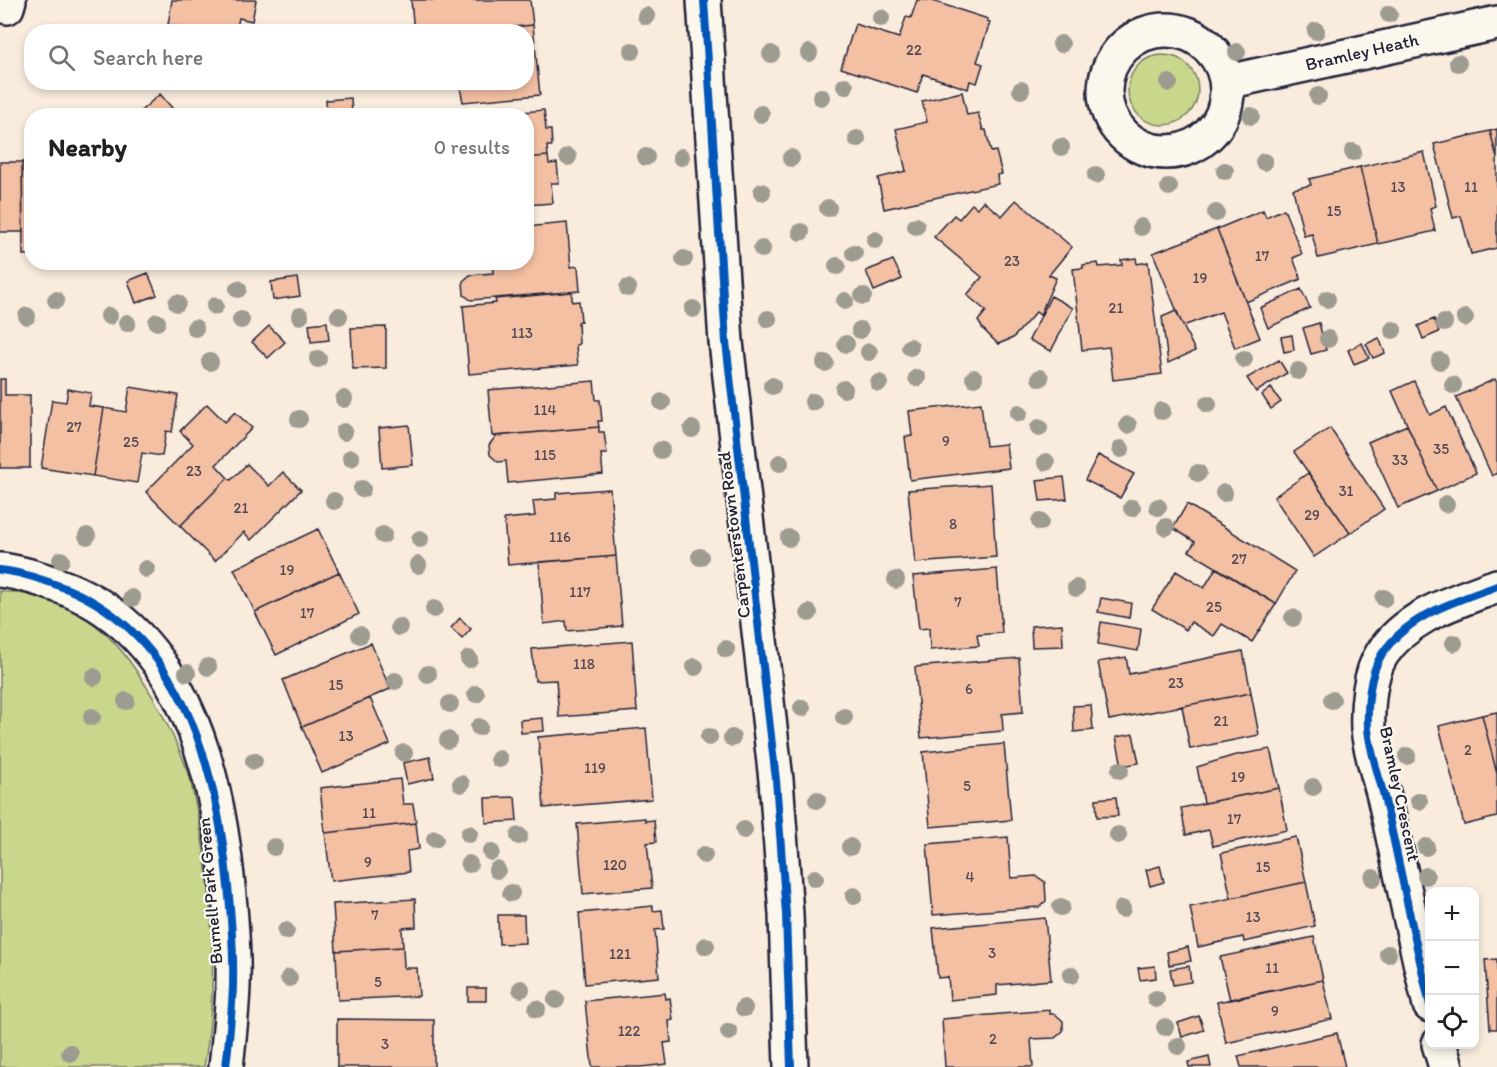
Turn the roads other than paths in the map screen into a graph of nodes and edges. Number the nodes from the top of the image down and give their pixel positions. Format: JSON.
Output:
{"nodes":[{"id":1,"x":704,"y":0,"type":"edge"},
{"id":2,"x":1497,"y":23,"type":"edge"},
{"id":3,"x":1227,"y":82,"type":"dead end"},
{"id":4,"x":0,"y":570,"type":"edge"},
{"id":5,"x":1497,"y":586,"type":"edge"},
{"id":6,"x":1428,"y":995,"type":"edge"},
{"id":7,"x":1441,"y":1049,"type":"edge"},
{"id":8,"x":226,"y":1067,"type":"edge"},
{"id":9,"x":791,"y":1067,"type":"edge"},
{"id":10,"x":1446,"y":1067,"type":"edge"}],
"edges":[{"from":1,"to":9,"type":"street","name":"Carpenterstown Road"},
{"from":2,"to":3,"type":"street","name":"Bramley Heath"},
{"from":4,"to":8,"type":"street","name":"Burnell Park Green"},
{"from":5,"to":6,"type":"street","name":"Bramley Crescent"},
{"from":7,"to":10,"type":"street"}]}
